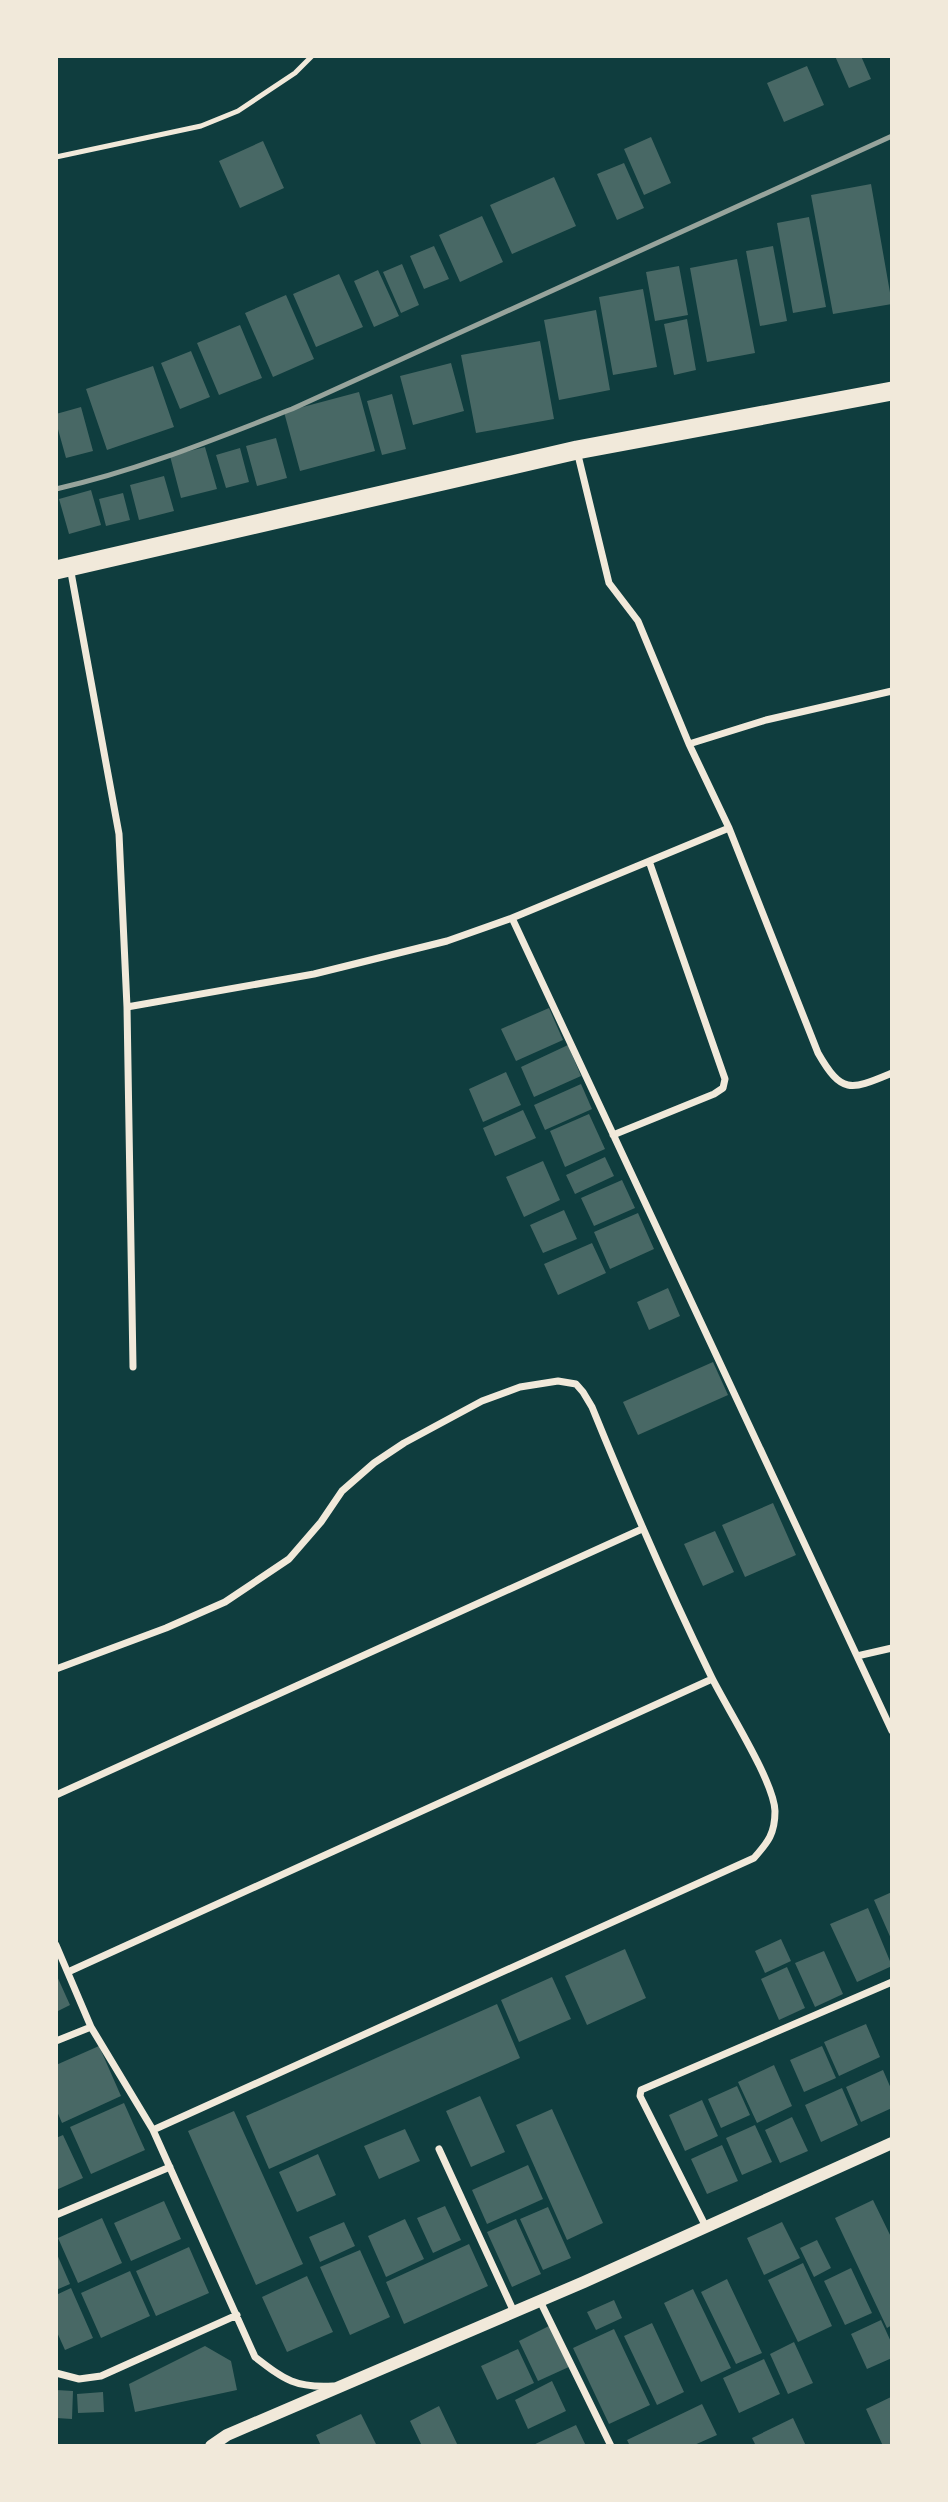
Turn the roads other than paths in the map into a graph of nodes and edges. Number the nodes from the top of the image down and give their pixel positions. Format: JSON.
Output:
{"nodes":[{"id":1,"x":312,"y":56,"type":"edge"},
{"id":2,"x":56,"y":157,"type":"edge"},
{"id":3,"x":892,"y":391,"type":"edge"},
{"id":4,"x":577,"y":450,"type":"junction"},
{"id":5,"x":63,"y":568,"type":"edge"},
{"id":6,"x":892,"y":691,"type":"edge"},
{"id":7,"x":690,"y":744,"type":"junction"},
{"id":8,"x":729,"y":828,"type":"junction"},
{"id":9,"x":649,"y":861,"type":"junction"},
{"id":10,"x":512,"y":918,"type":"junction"},
{"id":11,"x":127,"y":1007,"type":"junction"},
{"id":12,"x":892,"y":1073,"type":"edge"},
{"id":13,"x":613,"y":1135,"type":"junction"},
{"id":14,"x":133,"y":1367,"type":"dead end"},
{"id":15,"x":642,"y":1529,"type":"junction"},
{"id":16,"x":892,"y":1647,"type":"edge"},
{"id":17,"x":857,"y":1656,"type":"junction"},
{"id":18,"x":56,"y":1669,"type":"edge"},
{"id":19,"x":712,"y":1679,"type":"junction"},
{"id":20,"x":892,"y":1731,"type":"edge"},
{"id":21,"x":56,"y":1795,"type":"edge"},
{"id":22,"x":56,"y":1945,"type":"edge"},
{"id":23,"x":68,"y":1972,"type":"junction"},
{"id":24,"x":892,"y":1982,"type":"edge"},
{"id":25,"x":91,"y":2026,"type":"junction"},
{"id":26,"x":56,"y":2041,"type":"edge"},
{"id":27,"x":153,"y":2130,"type":"junction"},
{"id":28,"x":892,"y":2143,"type":"edge"},
{"id":29,"x":439,"y":2149,"type":"dead end"},
{"id":30,"x":170,"y":2167,"type":"junction"},
{"id":31,"x":56,"y":2215,"type":"edge"},
{"id":32,"x":706,"y":2227,"type":"junction"},
{"id":33,"x":540,"y":2301,"type":"junction"},
{"id":34,"x":514,"y":2312,"type":"junction"},
{"id":35,"x":236,"y":2315,"type":"junction"},
{"id":36,"x":56,"y":2373,"type":"edge"},
{"id":37,"x":341,"y":2386,"type":"junction"},
{"id":38,"x":211,"y":2446,"type":"edge"},
{"id":39,"x":611,"y":2446,"type":"edge"}],
"edges":[{"from":1,"to":2,"type":"lane"},
{"from":3,"to":4,"type":"highway"},
{"from":4,"to":5,"type":"highway"},
{"from":4,"to":7,"type":"street"},
{"from":5,"to":11,"type":"street"},
{"from":6,"to":7,"type":"street"},
{"from":7,"to":8,"type":"street"},
{"from":8,"to":9,"type":"street"},
{"from":8,"to":12,"type":"street"},
{"from":9,"to":10,"type":"street"},
{"from":9,"to":13,"type":"street"},
{"from":10,"to":11,"type":"street"},
{"from":10,"to":13,"type":"street"},
{"from":11,"to":14,"type":"street"},
{"from":13,"to":17,"type":"street"},
{"from":15,"to":18,"type":"street"},
{"from":15,"to":19,"type":"street"},
{"from":15,"to":21,"type":"street"},
{"from":16,"to":17,"type":"street"},
{"from":17,"to":20,"type":"street"},
{"from":19,"to":23,"type":"street"},
{"from":19,"to":27,"type":"street"},
{"from":22,"to":23,"type":"street"},
{"from":23,"to":25,"type":"street"},
{"from":24,"to":32,"type":"street"},
{"from":25,"to":26,"type":"street"},
{"from":25,"to":27,"type":"street"},
{"from":27,"to":30,"type":"street"},
{"from":28,"to":32,"type":"street"},
{"from":29,"to":34,"type":"street"},
{"from":30,"to":31,"type":"street"},
{"from":30,"to":35,"type":"street"},
{"from":32,"to":33,"type":"street"},
{"from":33,"to":34,"type":"street"},
{"from":33,"to":39,"type":"street"},
{"from":34,"to":37,"type":"street"},
{"from":35,"to":36,"type":"street"},
{"from":35,"to":37,"type":"street"},
{"from":37,"to":38,"type":"street"}]}
